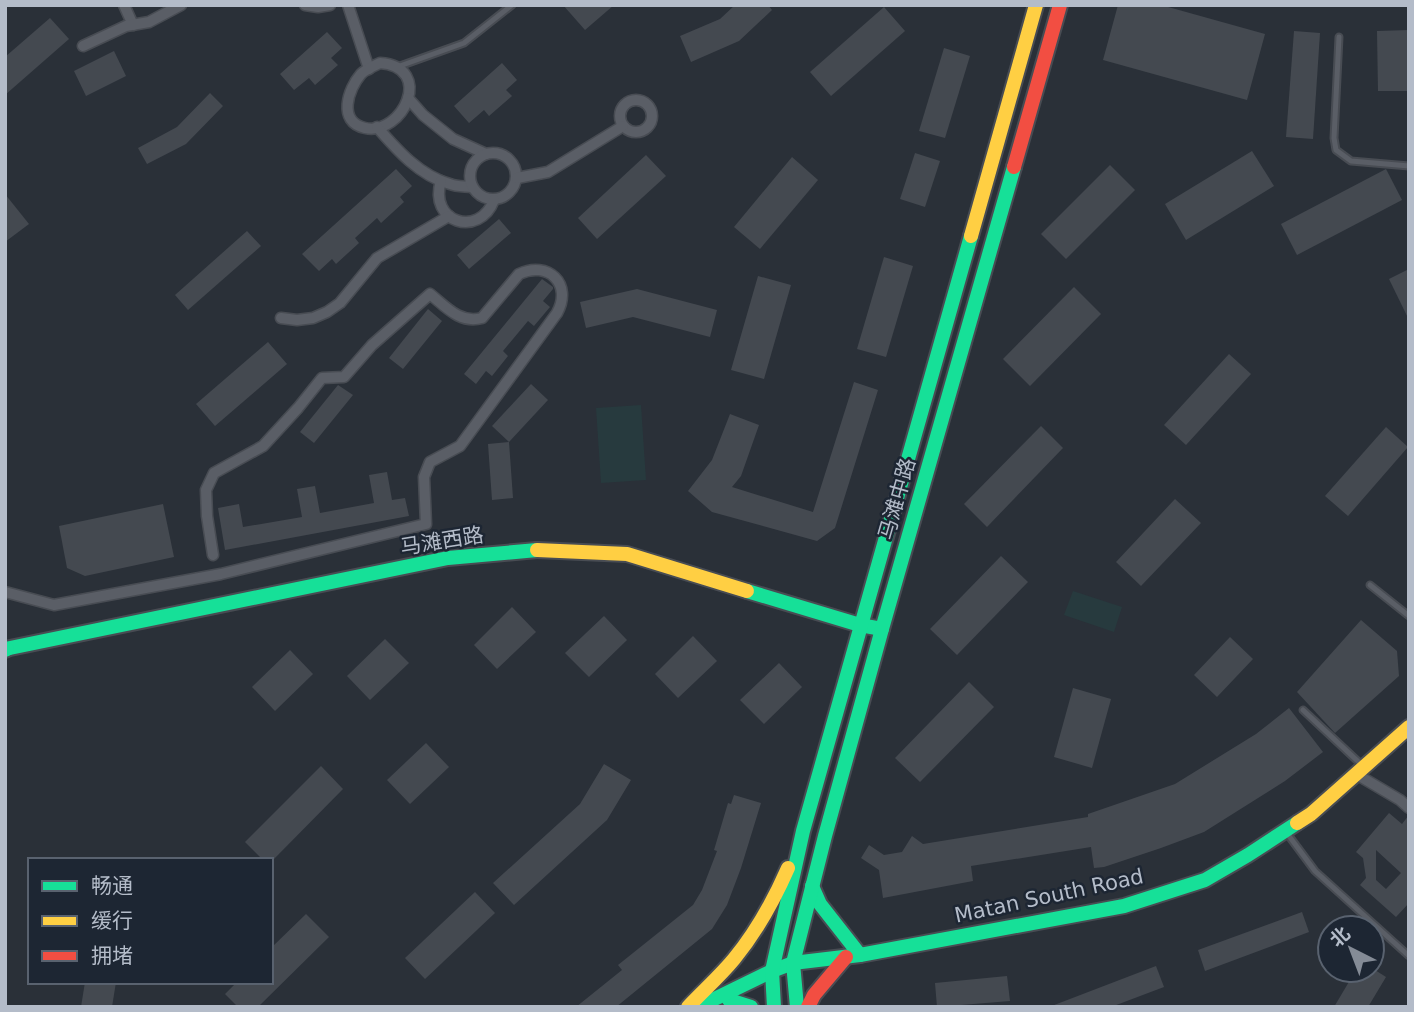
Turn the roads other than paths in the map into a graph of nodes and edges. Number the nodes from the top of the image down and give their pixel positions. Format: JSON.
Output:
{"nodes":[{"id":1,"x":124,"y":5,"type":"edge"},
{"id":2,"x":181,"y":5,"type":"edge"},
{"id":3,"x":305,"y":5,"type":"edge"},
{"id":4,"x":330,"y":5,"type":"edge"},
{"id":5,"x":348,"y":5,"type":"edge"},
{"id":6,"x":512,"y":5,"type":"edge"},
{"id":7,"x":1036,"y":5,"type":"edge"},
{"id":8,"x":1060,"y":5,"type":"edge"},
{"id":9,"x":134,"y":24,"type":"junction"},
{"id":10,"x":1339,"y":37,"type":"dead end"},
{"id":11,"x":83,"y":46,"type":"dead end"},
{"id":12,"x":397,"y":67,"type":"junction"},
{"id":13,"x":369,"y":69,"type":"junction"},
{"id":14,"x":408,"y":98,"type":"junction"},
{"id":15,"x":623,"y":126,"type":"dead end"},
{"id":16,"x":377,"y":127,"type":"junction"},
{"id":17,"x":486,"y":154,"type":"junction"},
{"id":18,"x":1409,"y":166,"type":"edge"},
{"id":19,"x":517,"y":178,"type":"junction"},
{"id":20,"x":441,"y":181,"type":"junction"},
{"id":21,"x":472,"y":187,"type":"junction"},
{"id":22,"x":494,"y":200,"type":"junction"},
{"id":23,"x":449,"y":216,"type":"junction"},
{"id":24,"x":281,"y":318,"type":"dead end"},
{"id":25,"x":213,"y":555,"type":"dead end"},
{"id":26,"x":1370,"y":584,"type":"dead end"},
{"id":27,"x":5,"y":592,"type":"edge"},
{"id":28,"x":1409,"y":616,"type":"edge"},
{"id":29,"x":860,"y":625,"type":"junction"},
{"id":30,"x":882,"y":629,"type":"junction"},
{"id":31,"x":6,"y":649,"type":"edge"},
{"id":32,"x":1303,"y":710,"type":"dead end"},
{"id":33,"x":1407,"y":732,"type":"edge"},
{"id":34,"x":1360,"y":770,"type":"junction"},
{"id":35,"x":1409,"y":808,"type":"edge"},
{"id":36,"x":803,"y":831,"type":"junction"},
{"id":37,"x":1285,"y":831,"type":"junction"},
{"id":38,"x":812,"y":886,"type":"junction"},
{"id":39,"x":853,"y":956,"type":"junction"},
{"id":40,"x":1409,"y":956,"type":"edge"},
{"id":41,"x":793,"y":963,"type":"junction"},
{"id":42,"x":772,"y":971,"type":"junction"},
{"id":43,"x":724,"y":1003,"type":"edge"},
{"id":44,"x":688,"y":1007,"type":"edge"},
{"id":45,"x":698,"y":1007,"type":"edge"},
{"id":46,"x":751,"y":1007,"type":"edge"},
{"id":47,"x":774,"y":1007,"type":"edge"},
{"id":48,"x":797,"y":1007,"type":"edge"},
{"id":49,"x":808,"y":1007,"type":"edge"}],
"edges":[{"from":1,"to":9,"type":"street"},
{"from":2,"to":9,"type":"street"},
{"from":3,"to":4,"type":"street"},
{"from":5,"to":13,"type":"street"},
{"from":6,"to":12,"type":"lane"},
{"from":7,"to":29,"type":"main road","name":"马滩中路"},
{"from":8,"to":30,"type":"main road","name":"马滩中路"},
{"from":9,"to":11,"type":"street"},
{"from":10,"to":18,"type":"lane"},
{"from":12,"to":13,"type":"street"},
{"from":12,"to":14,"type":"street"},
{"from":13,"to":16,"type":"street"},
{"from":14,"to":16,"type":"street"},
{"from":14,"to":17,"type":"street"},
{"from":15,"to":19,"type":"street"},
{"from":16,"to":20,"type":"street"},
{"from":17,"to":19,"type":"street"},
{"from":17,"to":21,"type":"street"},
{"from":19,"to":22,"type":"street"},
{"from":20,"to":21,"type":"street"},
{"from":20,"to":23,"type":"street"},
{"from":21,"to":22,"type":"street"},
{"from":22,"to":23,"type":"street"},
{"from":23,"to":24,"type":"street"},
{"from":25,"to":27,"type":"street"},
{"from":26,"to":28,"type":"lane"},
{"from":29,"to":30,"type":"main road","name":"马滩西路"},
{"from":29,"to":31,"type":"main road","name":"马滩西路"},
{"from":29,"to":36,"type":"main road","name":"马滩中路"},
{"from":30,"to":38,"type":"main road","name":"马滩中路"},
{"from":32,"to":34,"type":"lane"},
{"from":33,"to":34,"type":"main road","name":"Matan South Road"},
{"from":34,"to":35,"type":"street"},
{"from":34,"to":37,"type":"main road","name":"Matan South Road"},
{"from":36,"to":42,"type":"main road","name":"马滩中路"},
{"from":36,"to":44,"type":"main road"},
{"from":37,"to":39,"type":"main road","name":"Matan South Road"},
{"from":37,"to":40,"type":"lane"},
{"from":38,"to":39,"type":"main road"},
{"from":38,"to":41,"type":"main road","name":"马滩中路"},
{"from":39,"to":41,"type":"main road","name":"Matan South Road"},
{"from":39,"to":49,"type":"main road"},
{"from":41,"to":42,"type":"main road","name":"Matan South Road"},
{"from":41,"to":48,"type":"main road","name":"马滩中路"},
{"from":42,"to":43,"type":"main road","name":"Matan South Road"},
{"from":42,"to":45,"type":"main road","name":"Matan South Road"},
{"from":42,"to":47,"type":"main road","name":"马滩中路"},
{"from":43,"to":46,"type":"main road"}]}
